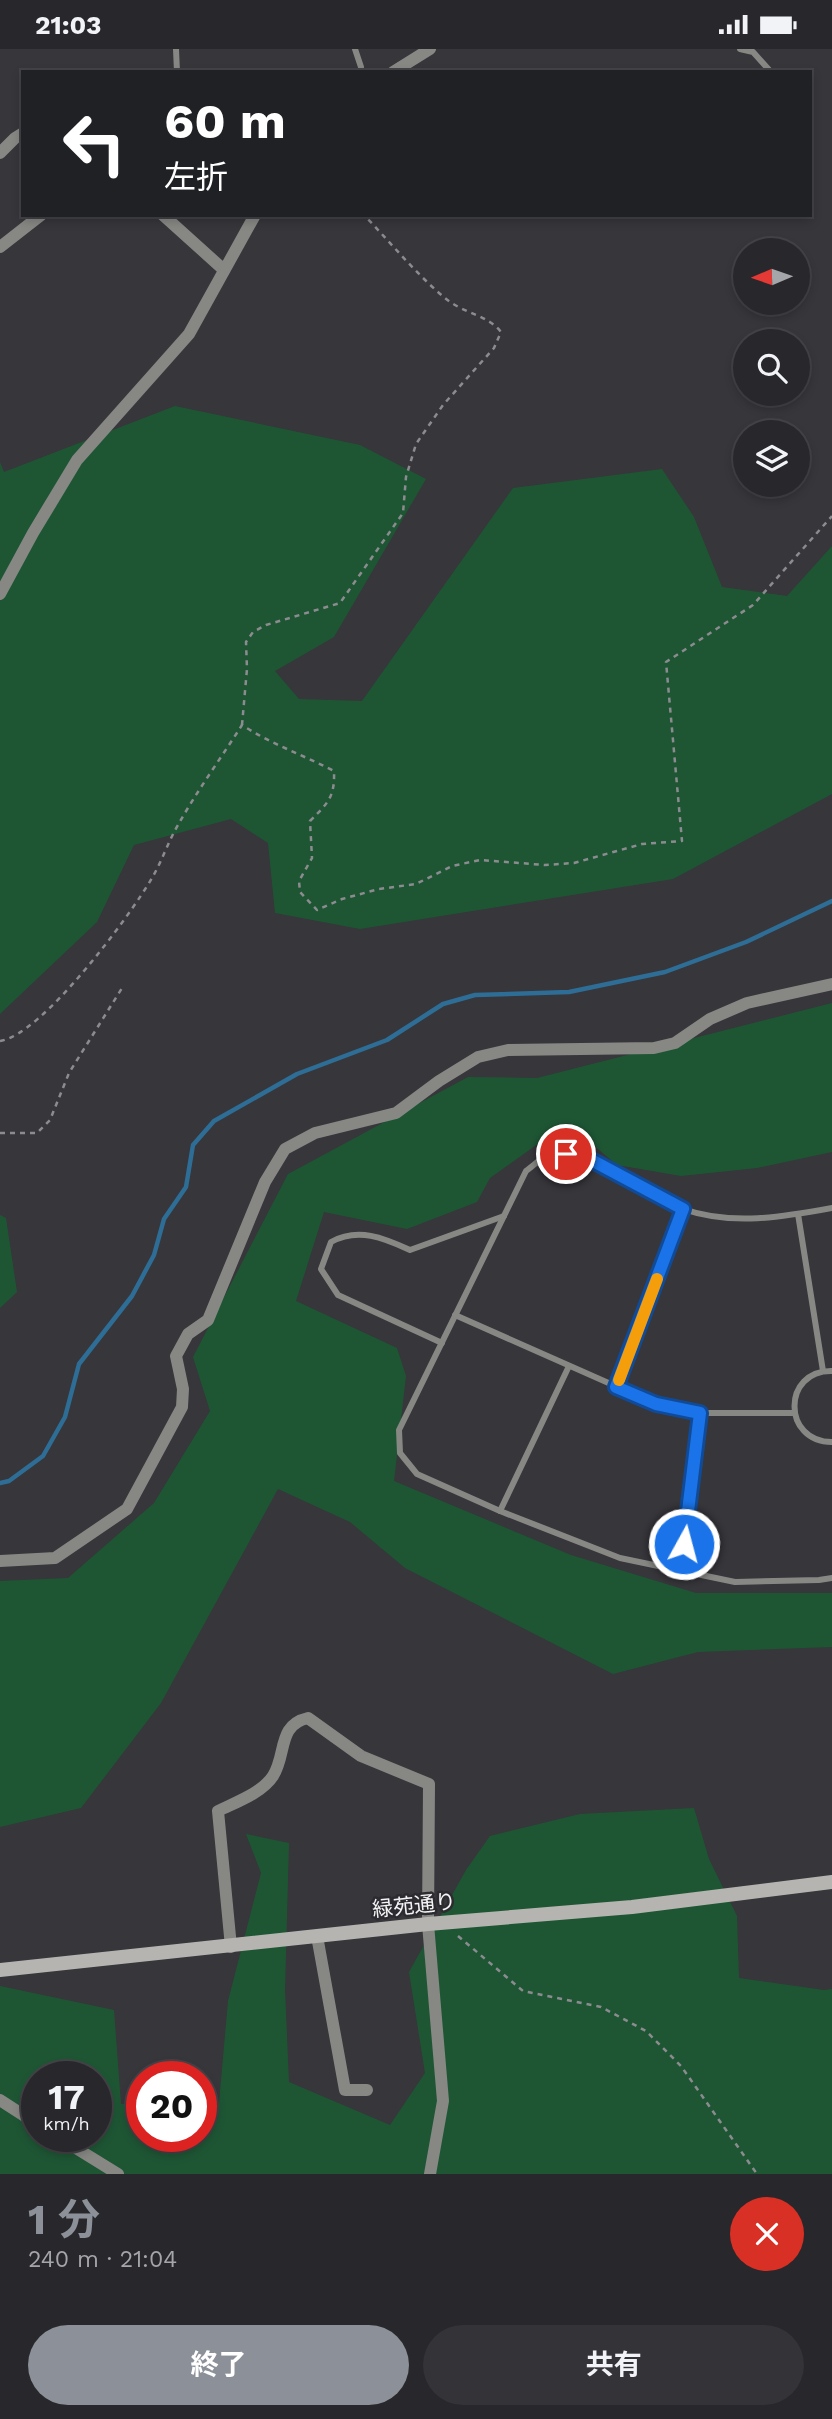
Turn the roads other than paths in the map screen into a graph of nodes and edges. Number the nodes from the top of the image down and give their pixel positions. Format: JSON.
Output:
{"nodes":[{"id":1,"x":176,"y":49,"type":"edge"},
{"id":2,"x":355,"y":49,"type":"edge"},
{"id":3,"x":430,"y":49,"type":"edge"},
{"id":4,"x":740,"y":49,"type":"edge"},
{"id":5,"x":361,"y":67,"type":"dead end"},
{"id":6,"x":177,"y":70,"type":"edge"},
{"id":7,"x":396,"y":70,"type":"edge"},
{"id":8,"x":769,"y":70,"type":"edge"},
{"id":9,"x":21,"y":135,"type":"edge"},
{"id":10,"x":0,"y":153,"type":"edge"},
{"id":11,"x":38,"y":217,"type":"edge"},
{"id":12,"x":165,"y":217,"type":"edge"},
{"id":13,"x":254,"y":217,"type":"edge"},
{"id":14,"x":0,"y":247,"type":"edge"},
{"id":15,"x":224,"y":270,"type":"junction"},
{"id":16,"x":0,"y":594,"type":"edge"},
{"id":17,"x":832,"y":985,"type":"edge"},
{"id":18,"x":832,"y":1208,"type":"edge"},
{"id":19,"x":683,"y":1209,"type":"junction"},
{"id":20,"x":798,"y":1214,"type":"junction"},
{"id":21,"x":504,"y":1216,"type":"junction"},
{"id":22,"x":455,"y":1315,"type":"junction"},
{"id":23,"x":442,"y":1343,"type":"junction"},
{"id":24,"x":569,"y":1366,"type":"junction"},
{"id":25,"x":823,"y":1371,"type":"junction"},
{"id":26,"x":832,"y":1371,"type":"edge"},
{"id":27,"x":616,"y":1387,"type":"junction"},
{"id":28,"x":700,"y":1413,"type":"junction"},
{"id":29,"x":794,"y":1413,"type":"junction"},
{"id":30,"x":832,"y":1442,"type":"edge"},
{"id":31,"x":500,"y":1511,"type":"junction"},
{"id":32,"x":0,"y":1561,"type":"edge"},
{"id":33,"x":681,"y":1570,"type":"junction"},
{"id":34,"x":832,"y":1577,"type":"edge"},
{"id":35,"x":832,"y":1882,"type":"edge"},
{"id":36,"x":435,"y":1924,"type":"junction"},
{"id":37,"x":317,"y":1936,"type":"junction"},
{"id":38,"x":231,"y":1947,"type":"junction"},
{"id":39,"x":0,"y":1970,"type":"edge"},
{"id":40,"x":368,"y":2090,"type":"dead end"},
{"id":41,"x":0,"y":2100,"type":"edge"},
{"id":42,"x":21,"y":2114,"type":"edge"},
{"id":43,"x":82,"y":2152,"type":"edge"},
{"id":44,"x":118,"y":2174,"type":"edge"},
{"id":45,"x":430,"y":2174,"type":"edge"}],
"edges":[{"from":1,"to":6,"type":"lane"},
{"from":2,"to":5,"type":"lane"},
{"from":3,"to":7,"type":"street"},
{"from":4,"to":8,"type":"lane"},
{"from":9,"to":10,"type":"street"},
{"from":11,"to":14,"type":"street"},
{"from":12,"to":15,"type":"street"},
{"from":13,"to":15,"type":"street"},
{"from":15,"to":16,"type":"street"},
{"from":17,"to":32,"type":"street"},
{"from":18,"to":20,"type":"lane"},
{"from":19,"to":20,"type":"lane"},
{"from":19,"to":21,"type":"lane"},
{"from":19,"to":27,"type":"lane"},
{"from":20,"to":25,"type":"lane"},
{"from":21,"to":22,"type":"lane"},
{"from":21,"to":23,"type":"lane"},
{"from":22,"to":23,"type":"lane"},
{"from":22,"to":24,"type":"lane"},
{"from":23,"to":31,"type":"lane"},
{"from":24,"to":27,"type":"lane"},
{"from":24,"to":31,"type":"lane"},
{"from":25,"to":26,"type":"lane"},
{"from":25,"to":29,"type":"lane"},
{"from":27,"to":28,"type":"lane"},
{"from":28,"to":29,"type":"lane"},
{"from":28,"to":33,"type":"lane"},
{"from":29,"to":30,"type":"lane"},
{"from":31,"to":33,"type":"lane"},
{"from":33,"to":34,"type":"lane"},
{"from":35,"to":36,"type":"street","name":"緑苑通り"},
{"from":36,"to":37,"type":"street","name":"緑苑通り"},
{"from":36,"to":38,"type":"street"},
{"from":36,"to":45,"type":"street"},
{"from":37,"to":38,"type":"street","name":"緑苑通り"},
{"from":37,"to":40,"type":"street"},
{"from":38,"to":39,"type":"street","name":"緑苑通り"},
{"from":41,"to":42,"type":"street"},
{"from":43,"to":44,"type":"street"}]}
